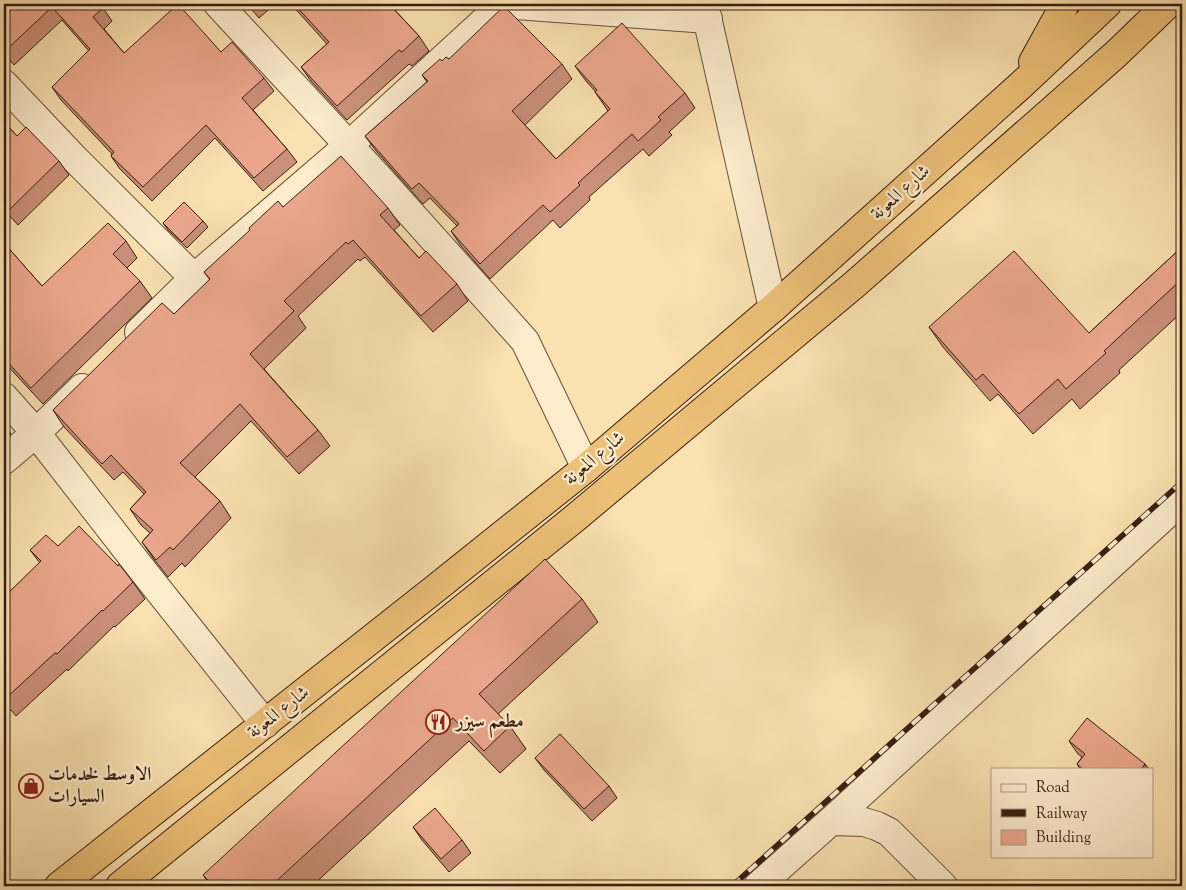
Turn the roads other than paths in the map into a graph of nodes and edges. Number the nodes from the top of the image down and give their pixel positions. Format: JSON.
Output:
{"nodes":[{"id":1,"x":218,"y":4,"type":"edge"},
{"id":2,"x":502,"y":4,"type":"edge"},
{"id":3,"x":1065,"y":4,"type":"edge"},
{"id":4,"x":1107,"y":4,"type":"edge"},
{"id":5,"x":1168,"y":4,"type":"edge"},
{"id":6,"x":706,"y":12,"type":"edge"},
{"id":7,"x":4,"y":84,"type":"edge"},
{"id":8,"x":1020,"y":85,"type":"junction"},
{"id":9,"x":348,"y":146,"type":"junction"},
{"id":10,"x":194,"y":278,"type":"junction"},
{"id":11,"x":773,"y":308,"type":"junction"},
{"id":12,"x":118,"y":352,"type":"edge"},
{"id":13,"x":98,"y":372,"type":"edge"},
{"id":14,"x":4,"y":397,"type":"edge"},
{"id":15,"x":36,"y":433,"type":"junction"},
{"id":16,"x":4,"y":460,"type":"edge"},
{"id":17,"x":586,"y":468,"type":"junction"},
{"id":18,"x":1182,"y":500,"type":"edge"},
{"id":19,"x":265,"y":724,"type":"junction"},
{"id":20,"x":831,"y":821,"type":"junction"},
{"id":21,"x":59,"y":886,"type":"edge"},
{"id":22,"x":120,"y":886,"type":"edge"},
{"id":23,"x":758,"y":886,"type":"edge"},
{"id":24,"x":943,"y":886,"type":"edge"}],
"edges":[{"from":1,"to":9,"type":"street"},
{"from":2,"to":6,"type":"street"},
{"from":2,"to":9,"type":"street"},
{"from":3,"to":8,"type":"highway"},
{"from":4,"to":8,"type":"highway","name":"شارع المعونة"},
{"from":5,"to":22,"type":"highway","name":"شارع المعونة"},
{"from":6,"to":11,"type":"street"},
{"from":7,"to":10,"type":"street"},
{"from":8,"to":11,"type":"highway","name":"شارع المعونة"},
{"from":9,"to":10,"type":"street"},
{"from":9,"to":17,"type":"street"},
{"from":10,"to":12,"type":"street"},
{"from":11,"to":17,"type":"highway","name":"شارع المعونة"},
{"from":13,"to":15,"type":"street"},
{"from":14,"to":15,"type":"street"},
{"from":15,"to":16,"type":"street"},
{"from":15,"to":19,"type":"street"},
{"from":17,"to":19,"type":"highway","name":"شارع المعونة"},
{"from":18,"to":20,"type":"street"},
{"from":19,"to":21,"type":"highway","name":"شارع المعونة"},
{"from":20,"to":23,"type":"street"},
{"from":20,"to":24,"type":"street"}]}
